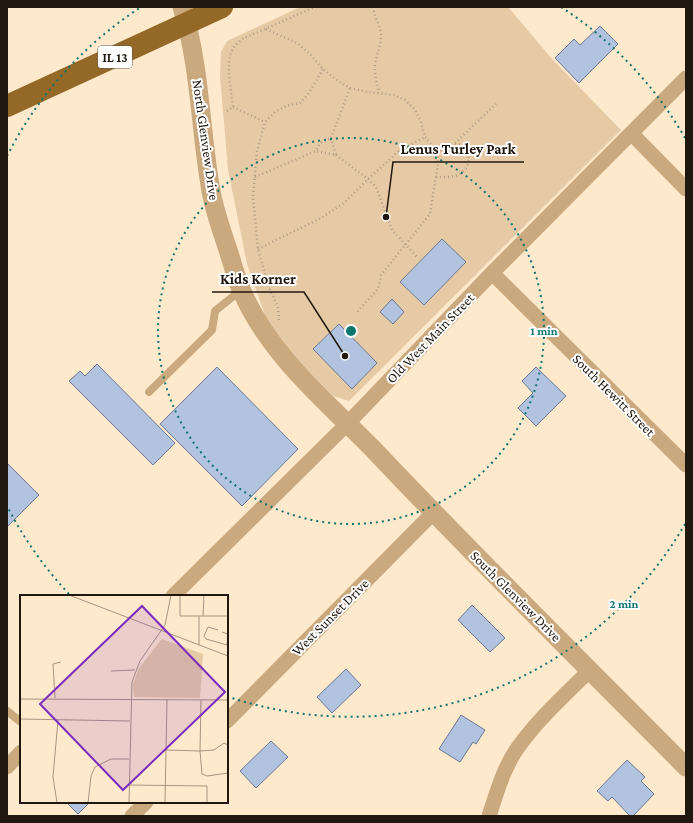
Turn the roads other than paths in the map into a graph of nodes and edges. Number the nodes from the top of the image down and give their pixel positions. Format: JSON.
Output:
{"nodes":[{"id":1,"x":222,"y":7,"type":"edge"},
{"id":2,"x":185,"y":15,"type":"edge"},
{"id":3,"x":686,"y":78,"type":"edge"},
{"id":4,"x":7,"y":106,"type":"edge"},
{"id":5,"x":632,"y":134,"type":"junction"},
{"id":6,"x":686,"y":189,"type":"edge"},
{"id":7,"x":492,"y":273,"type":"junction"},
{"id":8,"x":241,"y":290,"type":"junction"},
{"id":9,"x":149,"y":392,"type":"dead end"},
{"id":10,"x":348,"y":423,"type":"junction"},
{"id":11,"x":686,"y":465,"type":"edge"},
{"id":12,"x":433,"y":513,"type":"junction"},
{"id":13,"x":174,"y":595,"type":"edge"},
{"id":14,"x":590,"y":670,"type":"junction"},
{"id":15,"x":7,"y":711,"type":"edge"},
{"id":16,"x":228,"y":720,"type":"edge"},
{"id":17,"x":20,"y":721,"type":"edge"},
{"id":18,"x":20,"y":753,"type":"edge"},
{"id":19,"x":7,"y":767,"type":"edge"},
{"id":20,"x":686,"y":767,"type":"edge"},
{"id":21,"x":489,"y":816,"type":"edge"}],
"edges":[{"from":1,"to":2,"type":"highway","number":"IL 13"},
{"from":2,"to":4,"type":"highway","number":"IL 13"},
{"from":2,"to":8,"type":"street","name":"North Glenview Drive"},
{"from":3,"to":5,"type":"street","name":"Old West Main Street"},
{"from":5,"to":6,"type":"street"},
{"from":5,"to":7,"type":"street","name":"Old West Main Street"},
{"from":7,"to":10,"type":"street","name":"Old West Main Street"},
{"from":7,"to":11,"type":"street","name":"South Hewitt Street"},
{"from":8,"to":9,"type":"lane"},
{"from":8,"to":10,"type":"street","name":"North Glenview Drive"},
{"from":10,"to":12,"type":"street","name":"South Glenview Drive"},
{"from":10,"to":13,"type":"street","name":"Old West Main Street"},
{"from":12,"to":14,"type":"street","name":"South Glenview Drive"},
{"from":12,"to":16,"type":"street","name":"West Sunset Drive"},
{"from":14,"to":20,"type":"street","name":"South Glenview Drive"},
{"from":14,"to":21,"type":"street"},
{"from":15,"to":17,"type":"lane"},
{"from":18,"to":19,"type":"street"}]}
